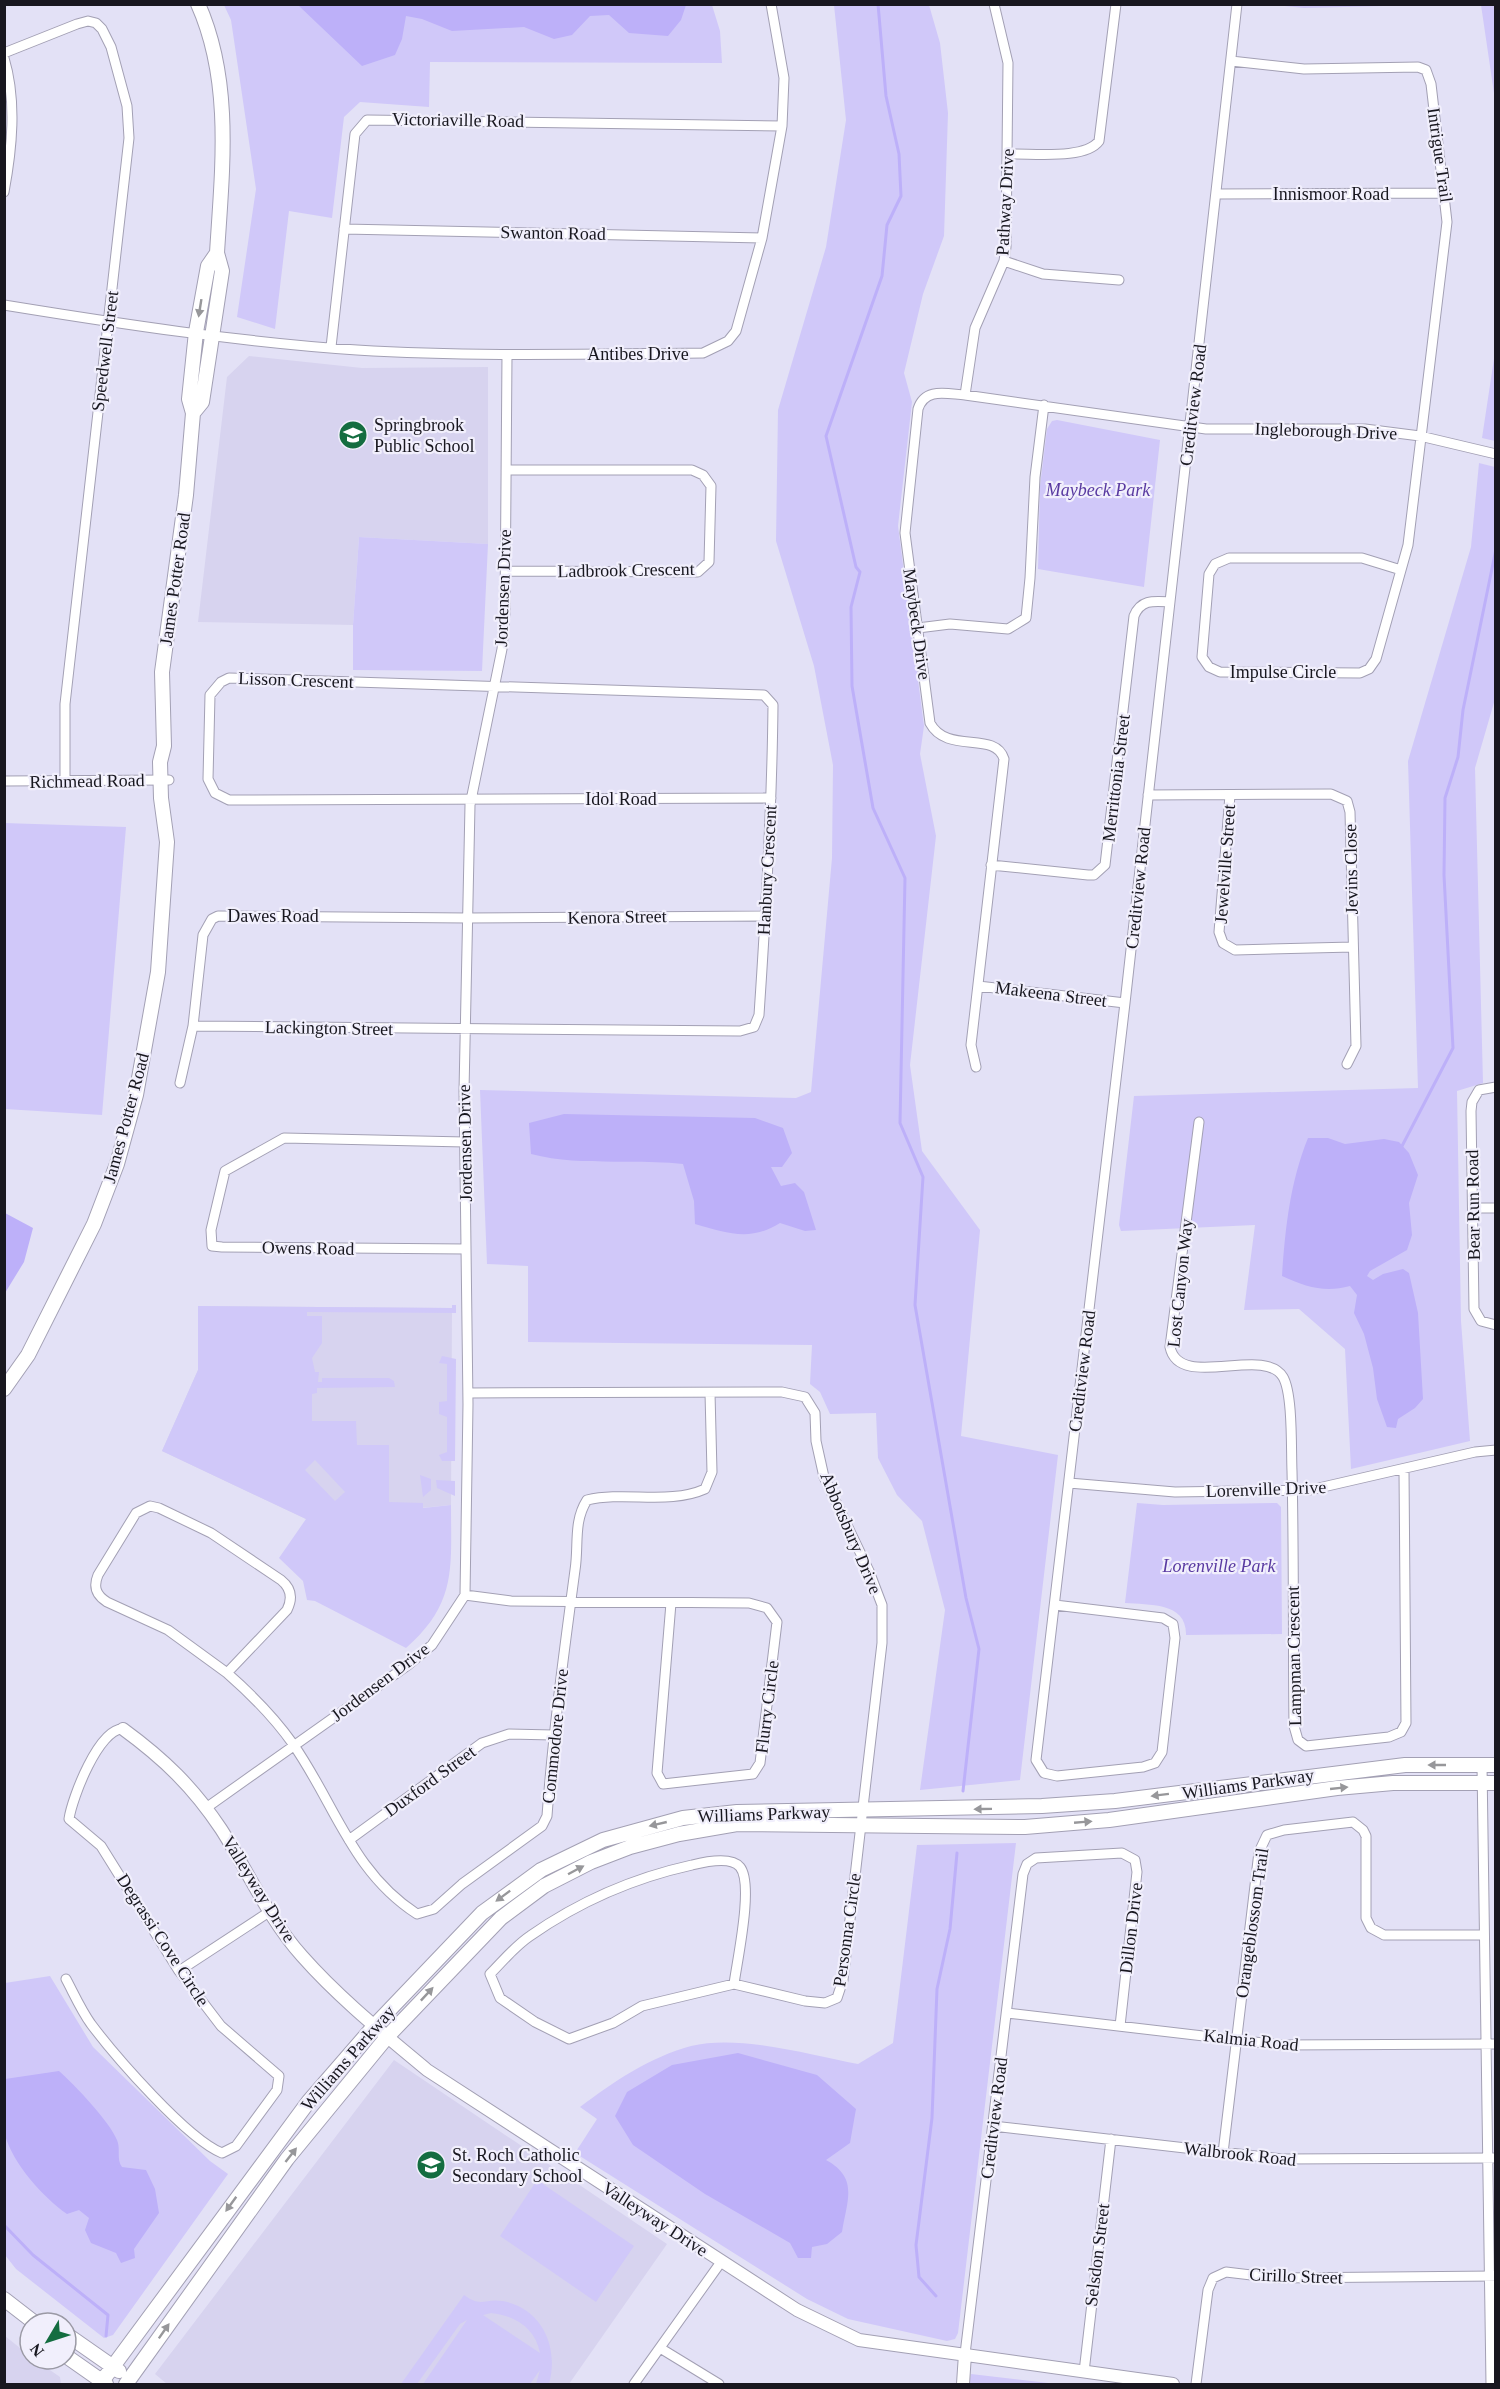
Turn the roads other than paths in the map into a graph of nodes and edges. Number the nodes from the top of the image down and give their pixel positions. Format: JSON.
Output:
{"nodes":[{"id":1,"x":198,"y":4,"type":"edge"},
{"id":2,"x":771,"y":4,"type":"edge"},
{"id":3,"x":994,"y":4,"type":"edge"},
{"id":4,"x":1116,"y":4,"type":"edge"},
{"id":5,"x":1238,"y":4,"type":"edge"},
{"id":6,"x":4,"y":53,"type":"edge"},
{"id":7,"x":4,"y":58,"type":"edge"},
{"id":8,"x":1231,"y":61,"type":"junction"},
{"id":9,"x":782,"y":126,"type":"junction"},
{"id":10,"x":1008,"y":154,"type":"junction"},
{"id":11,"x":4,"y":192,"type":"edge"},
{"id":12,"x":1445,"y":193,"type":"junction"},
{"id":13,"x":1216,"y":194,"type":"junction"},
{"id":14,"x":344,"y":229,"type":"junction"},
{"id":15,"x":762,"y":238,"type":"junction"},
{"id":16,"x":1004,"y":261,"type":"junction"},
{"id":17,"x":1119,"y":280,"type":"dead end"},
{"id":18,"x":4,"y":305,"type":"edge"},
{"id":19,"x":108,"y":322,"type":"junction"},
{"id":20,"x":203,"y":333,"type":"junction"},
{"id":21,"x":331,"y":347,"type":"junction"},
{"id":22,"x":507,"y":355,"type":"junction"},
{"id":23,"x":965,"y":395,"type":"junction"},
{"id":24,"x":1044,"y":405,"type":"junction"},
{"id":25,"x":1190,"y":427,"type":"junction"},
{"id":26,"x":1420,"y":436,"type":"junction"},
{"id":27,"x":1496,"y":454,"type":"edge"},
{"id":28,"x":506,"y":470,"type":"junction"},
{"id":29,"x":1401,"y":570,"type":"junction"},
{"id":30,"x":506,"y":571,"type":"junction"},
{"id":31,"x":1170,"y":602,"type":"junction"},
{"id":32,"x":918,"y":628,"type":"junction"},
{"id":33,"x":494,"y":688,"type":"junction"},
{"id":34,"x":165,"y":780,"type":"junction"},
{"id":35,"x":4,"y":781,"type":"edge"},
{"id":36,"x":64,"y":782,"type":"junction"},
{"id":37,"x":1148,"y":795,"type":"junction"},
{"id":38,"x":1230,"y":795,"type":"junction"},
{"id":39,"x":771,"y":798,"type":"junction"},
{"id":40,"x":471,"y":800,"type":"junction"},
{"id":41,"x":991,"y":865,"type":"junction"},
{"id":42,"x":765,"y":916,"type":"junction"},
{"id":43,"x":468,"y":918,"type":"junction"},
{"id":44,"x":1353,"y":947,"type":"junction"},
{"id":45,"x":978,"y":986,"type":"junction"},
{"id":46,"x":1125,"y":1003,"type":"junction"},
{"id":47,"x":193,"y":1026,"type":"junction"},
{"id":48,"x":465,"y":1030,"type":"junction"},
{"id":49,"x":1347,"y":1064,"type":"dead end"},
{"id":50,"x":976,"y":1067,"type":"dead end"},
{"id":51,"x":180,"y":1083,"type":"dead end"},
{"id":52,"x":1496,"y":1087,"type":"edge"},
{"id":53,"x":1199,"y":1122,"type":"dead end"},
{"id":54,"x":465,"y":1142,"type":"junction"},
{"id":55,"x":1474,"y":1208,"type":"junction"},
{"id":56,"x":1496,"y":1208,"type":"edge"},
{"id":57,"x":466,"y":1249,"type":"junction"},
{"id":58,"x":1496,"y":1325,"type":"edge"},
{"id":59,"x":4,"y":1389,"type":"edge"},
{"id":60,"x":468,"y":1393,"type":"junction"},
{"id":61,"x":710,"y":1393,"type":"junction"},
{"id":62,"x":1496,"y":1450,"type":"edge"},
{"id":63,"x":1404,"y":1470,"type":"junction"},
{"id":64,"x":1069,"y":1483,"type":"junction"},
{"id":65,"x":1292,"y":1490,"type":"junction"},
{"id":66,"x":465,"y":1595,"type":"junction"},
{"id":67,"x":571,"y":1602,"type":"junction"},
{"id":68,"x":671,"y":1603,"type":"junction"},
{"id":69,"x":1055,"y":1605,"type":"junction"},
{"id":70,"x":227,"y":1672,"type":"junction"},
{"id":71,"x":123,"y":1729,"type":"joint"},
{"id":72,"x":553,"y":1735,"type":"junction"},
{"id":73,"x":294,"y":1745,"type":"junction"},
{"id":74,"x":1489,"y":1765,"type":"edge"},
{"id":75,"x":1489,"y":1783,"type":"edge"},
{"id":76,"x":206,"y":1808,"type":"junction"},
{"id":77,"x":863,"y":1811,"type":"junction"},
{"id":78,"x":861,"y":1827,"type":"junction"},
{"id":79,"x":349,"y":1840,"type":"junction"},
{"id":80,"x":1036,"y":1858,"type":"joint"},
{"id":81,"x":269,"y":1912,"type":"junction"},
{"id":82,"x":1484,"y":1935,"type":"junction"},
{"id":83,"x":179,"y":1971,"type":"junction"},
{"id":84,"x":66,"y":1979,"type":"dead end"},
{"id":85,"x":734,"y":1984,"type":"junction"},
{"id":86,"x":1007,"y":2013,"type":"junction"},
{"id":87,"x":375,"y":2025,"type":"junction"},
{"id":88,"x":1120,"y":2026,"type":"junction"},
{"id":89,"x":387,"y":2037,"type":"junction"},
{"id":90,"x":1237,"y":2039,"type":"junction"},
{"id":91,"x":1491,"y":2044,"type":"edge"},
{"id":92,"x":993,"y":2126,"type":"junction"},
{"id":93,"x":1111,"y":2139,"type":"junction"},
{"id":94,"x":1223,"y":2153,"type":"junction"},
{"id":95,"x":1492,"y":2158,"type":"edge"},
{"id":96,"x":721,"y":2262,"type":"junction"},
{"id":97,"x":1492,"y":2277,"type":"edge"},
{"id":98,"x":4,"y":2299,"type":"edge"},
{"id":99,"x":20,"y":2311,"type":"edge"},
{"id":100,"x":78,"y":2342,"type":"edge"},
{"id":101,"x":660,"y":2348,"type":"junction"},
{"id":102,"x":965,"y":2354,"type":"junction"},
{"id":103,"x":78,"y":2365,"type":"edge"},
{"id":104,"x":113,"y":2367,"type":"junction"},
{"id":105,"x":1084,"y":2372,"type":"junction"},
{"id":106,"x":131,"y":2383,"type":"edge"},
{"id":107,"x":103,"y":2384,"type":"edge"},
{"id":108,"x":634,"y":2385,"type":"edge"},
{"id":109,"x":719,"y":2385,"type":"edge"},
{"id":110,"x":963,"y":2385,"type":"edge"},
{"id":111,"x":1173,"y":2385,"type":"edge"},
{"id":112,"x":1196,"y":2385,"type":"edge"},
{"id":113,"x":1491,"y":2385,"type":"edge"}],
"edges":[{"from":1,"to":20,"type":"main road","name":"James Potter Road"},
{"from":2,"to":9,"type":"street","name":"Antibes Drive"},
{"from":3,"to":10,"type":"street","name":"Pathway Drive"},
{"from":4,"to":10,"type":"street"},
{"from":5,"to":8,"type":"street","name":"Creditview Road"},
{"from":6,"to":19,"type":"street","name":"Speedwell Street"},
{"from":7,"to":11,"type":"street"},
{"from":8,"to":12,"type":"street","name":"Intrigue Trail"},
{"from":8,"to":13,"type":"street","name":"Creditview Road"},
{"from":9,"to":14,"type":"street","name":"Victoriaville Road"},
{"from":9,"to":15,"type":"street","name":"Antibes Drive"},
{"from":10,"to":16,"type":"street","name":"Pathway Drive"},
{"from":12,"to":13,"type":"street","name":"Innismoor Road"},
{"from":12,"to":26,"type":"street","name":"Intrigue Trail"},
{"from":13,"to":25,"type":"street","name":"Creditview Road"},
{"from":14,"to":15,"type":"street","name":"Swanton Road"},
{"from":14,"to":21,"type":"street","name":"Victoriaville Road"},
{"from":15,"to":22,"type":"street","name":"Antibes Drive"},
{"from":16,"to":17,"type":"street"},
{"from":16,"to":23,"type":"street","name":"Pathway Drive"},
{"from":18,"to":19,"type":"street","name":"Antibes Drive"},
{"from":19,"to":20,"type":"street","name":"Antibes Drive"},
{"from":19,"to":36,"type":"street","name":"Speedwell Street"},
{"from":20,"to":21,"type":"street","name":"Antibes Drive"},
{"from":20,"to":34,"type":"main road","name":"James Potter Road"},
{"from":21,"to":22,"type":"street","name":"Antibes Drive"},
{"from":22,"to":28,"type":"street","name":"Jordensen Drive"},
{"from":23,"to":24,"type":"street","name":"Maybeck Drive"},
{"from":23,"to":32,"type":"street","name":"Maybeck Drive"},
{"from":24,"to":25,"type":"street","name":"Maybeck Drive"},
{"from":24,"to":32,"type":"street"},
{"from":25,"to":26,"type":"street","name":"Ingleborough Drive"},
{"from":25,"to":31,"type":"street","name":"Creditview Road"},
{"from":26,"to":27,"type":"street","name":"Ingleborough Drive"},
{"from":26,"to":29,"type":"street","name":"Impulse Circle"},
{"from":28,"to":30,"type":"street","name":"Jordensen Drive"},
{"from":28,"to":30,"type":"street","name":"Ladbrook Crescent"},
{"from":29,"to":29,"type":"street","name":"Impulse Circle"},
{"from":30,"to":33,"type":"street","name":"Jordensen Drive"},
{"from":31,"to":37,"type":"street","name":"Creditview Road"},
{"from":31,"to":41,"type":"street","name":"Merrittonia Street"},
{"from":32,"to":41,"type":"street","name":"Maybeck Drive"},
{"from":33,"to":39,"type":"street","name":"Hanbury Crescent"},
{"from":33,"to":40,"type":"street","name":"Jordensen Drive"},
{"from":33,"to":40,"type":"street","name":"Lisson Crescent"},
{"from":34,"to":36,"type":"street","name":"Richmead Road"},
{"from":34,"to":59,"type":"main road","name":"James Potter Road"},
{"from":35,"to":36,"type":"street","name":"Richmead Road"},
{"from":37,"to":38,"type":"street","name":"Jevins Close"},
{"from":37,"to":46,"type":"street","name":"Creditview Road"},
{"from":38,"to":44,"type":"street","name":"Jevins Close"},
{"from":38,"to":44,"type":"street","name":"Jewelville Street"},
{"from":39,"to":40,"type":"street","name":"Idol Road"},
{"from":39,"to":42,"type":"street","name":"Hanbury Crescent"},
{"from":40,"to":43,"type":"street","name":"Jordensen Drive"},
{"from":41,"to":45,"type":"street","name":"Maybeck Drive"},
{"from":42,"to":43,"type":"street","name":"Kenora Street"},
{"from":42,"to":48,"type":"street","name":"Hanbury Crescent"},
{"from":43,"to":47,"type":"street","name":"Dawes Road"},
{"from":43,"to":48,"type":"street","name":"Jordensen Drive"},
{"from":44,"to":49,"type":"street","name":"Jevins Close"},
{"from":45,"to":46,"type":"street","name":"Makeena Street"},
{"from":45,"to":50,"type":"street","name":"Maybeck Drive"},
{"from":46,"to":64,"type":"street","name":"Creditview Road"},
{"from":47,"to":48,"type":"street","name":"Lackington Street"},
{"from":47,"to":51,"type":"street","name":"Dawes Road"},
{"from":48,"to":54,"type":"street","name":"Jordensen Drive"},
{"from":52,"to":55,"type":"street","name":"Bear Run Road"},
{"from":53,"to":65,"type":"street","name":"Lost Canyon Way"},
{"from":54,"to":57,"type":"street","name":"Jordensen Drive"},
{"from":54,"to":57,"type":"street","name":"Owens Road"},
{"from":55,"to":56,"type":"street"},
{"from":55,"to":58,"type":"street","name":"Bear Run Road"},
{"from":57,"to":60,"type":"street","name":"Jordensen Drive"},
{"from":60,"to":61,"type":"street","name":"Abbotsbury Drive"},
{"from":60,"to":66,"type":"street","name":"Jordensen Drive"},
{"from":61,"to":67,"type":"street","name":"Commodore Drive"},
{"from":61,"to":77,"type":"street","name":"Abbotsbury Drive"},
{"from":62,"to":63,"type":"street","name":"Lorenville Drive"},
{"from":63,"to":65,"type":"street","name":"Lorenville Drive"},
{"from":63,"to":65,"type":"street","name":"Lampman Crescent"},
{"from":64,"to":65,"type":"street","name":"Lorenville Drive"},
{"from":64,"to":69,"type":"street","name":"Creditview Road"},
{"from":66,"to":67,"type":"street","name":"Flurry Circle"},
{"from":66,"to":73,"type":"street","name":"Jordensen Drive"},
{"from":67,"to":68,"type":"street","name":"Flurry Circle"},
{"from":67,"to":72,"type":"street","name":"Commodore Drive"},
{"from":68,"to":68,"type":"street","name":"Flurry Circle"},
{"from":69,"to":69,"type":"street","name":"Creditview Road"},
{"from":70,"to":70,"type":"street","name":"Commodore Drive"},
{"from":70,"to":73,"type":"street","name":"Commodore Drive"},
{"from":71,"to":76,"type":"street","name":"Valleyway Drive"},
{"from":71,"to":83,"type":"street","name":"Degrassi Cove Circle"},
{"from":72,"to":79,"type":"street","name":"Duxford Street"},
{"from":72,"to":79,"type":"street","name":"Commodore Drive"},
{"from":73,"to":76,"type":"street","name":"Jordensen Drive"},
{"from":73,"to":79,"type":"street","name":"Commodore Drive"},
{"from":74,"to":75,"type":"street"},
{"from":74,"to":77,"type":"main road","name":"Williams Parkway","one_way":true},
{"from":78,"to":75,"type":"main road","name":"Williams Parkway","one_way":true},
{"from":75,"to":82,"type":"street"},
{"from":76,"to":81,"type":"street","name":"Valleyway Drive"},
{"from":77,"to":78,"type":"street","name":"Abbotsbury Drive"},
{"from":77,"to":87,"type":"main road","name":"Williams Parkway","one_way":true},
{"from":78,"to":85,"type":"street","name":"Personna Circle"},
{"from":89,"to":78,"type":"main road","name":"Williams Parkway","one_way":true},
{"from":80,"to":86,"type":"street","name":"Creditview Road"},
{"from":80,"to":88,"type":"street","name":"Dillon Drive"},
{"from":81,"to":83,"type":"street"},
{"from":81,"to":87,"type":"street","name":"Valleyway Drive"},
{"from":82,"to":90,"type":"street","name":"Orangeblossom Trail"},
{"from":82,"to":91,"type":"street"},
{"from":83,"to":84,"type":"street","name":"Degrassi Cove Circle"},
{"from":85,"to":85,"type":"street","name":"Personna Circle"},
{"from":86,"to":88,"type":"street","name":"Kalmia Road"},
{"from":86,"to":92,"type":"street","name":"Creditview Road"},
{"from":87,"to":89,"type":"street","name":"Valleyway Drive"},
{"from":87,"to":104,"type":"main road","name":"Williams Parkway","one_way":true},
{"from":88,"to":90,"type":"street","name":"Kalmia Road"},
{"from":89,"to":96,"type":"street","name":"Valleyway Drive"},
{"from":106,"to":89,"type":"main road","name":"Williams Parkway","one_way":true},
{"from":90,"to":91,"type":"street","name":"Kalmia Road"},
{"from":90,"to":94,"type":"street"},
{"from":91,"to":95,"type":"street"},
{"from":92,"to":93,"type":"street","name":"Walbrook Road"},
{"from":92,"to":102,"type":"street","name":"Creditview Road"},
{"from":93,"to":94,"type":"street","name":"Walbrook Road"},
{"from":93,"to":105,"type":"street","name":"Selsdon Street"},
{"from":94,"to":95,"type":"street","name":"Walbrook Road"},
{"from":95,"to":97,"type":"street"},
{"from":96,"to":101,"type":"street"},
{"from":96,"to":102,"type":"street","name":"Valleyway Drive"},
{"from":97,"to":112,"type":"street","name":"Cirillo Street"},
{"from":97,"to":113,"type":"street"},
{"from":98,"to":99,"type":"main road"},
{"from":100,"to":104,"type":"main road"},
{"from":101,"to":108,"type":"street"},
{"from":101,"to":109,"type":"street"},
{"from":102,"to":105,"type":"street","name":"Valleyway Drive"},
{"from":102,"to":110,"type":"street","name":"Creditview Road"},
{"from":103,"to":107,"type":"main road"},
{"from":104,"to":106,"type":"main road"},
{"from":104,"to":107,"type":"main road","name":"Williams Parkway"},
{"from":105,"to":111,"type":"street","name":"Valleyway Drive"}]}
